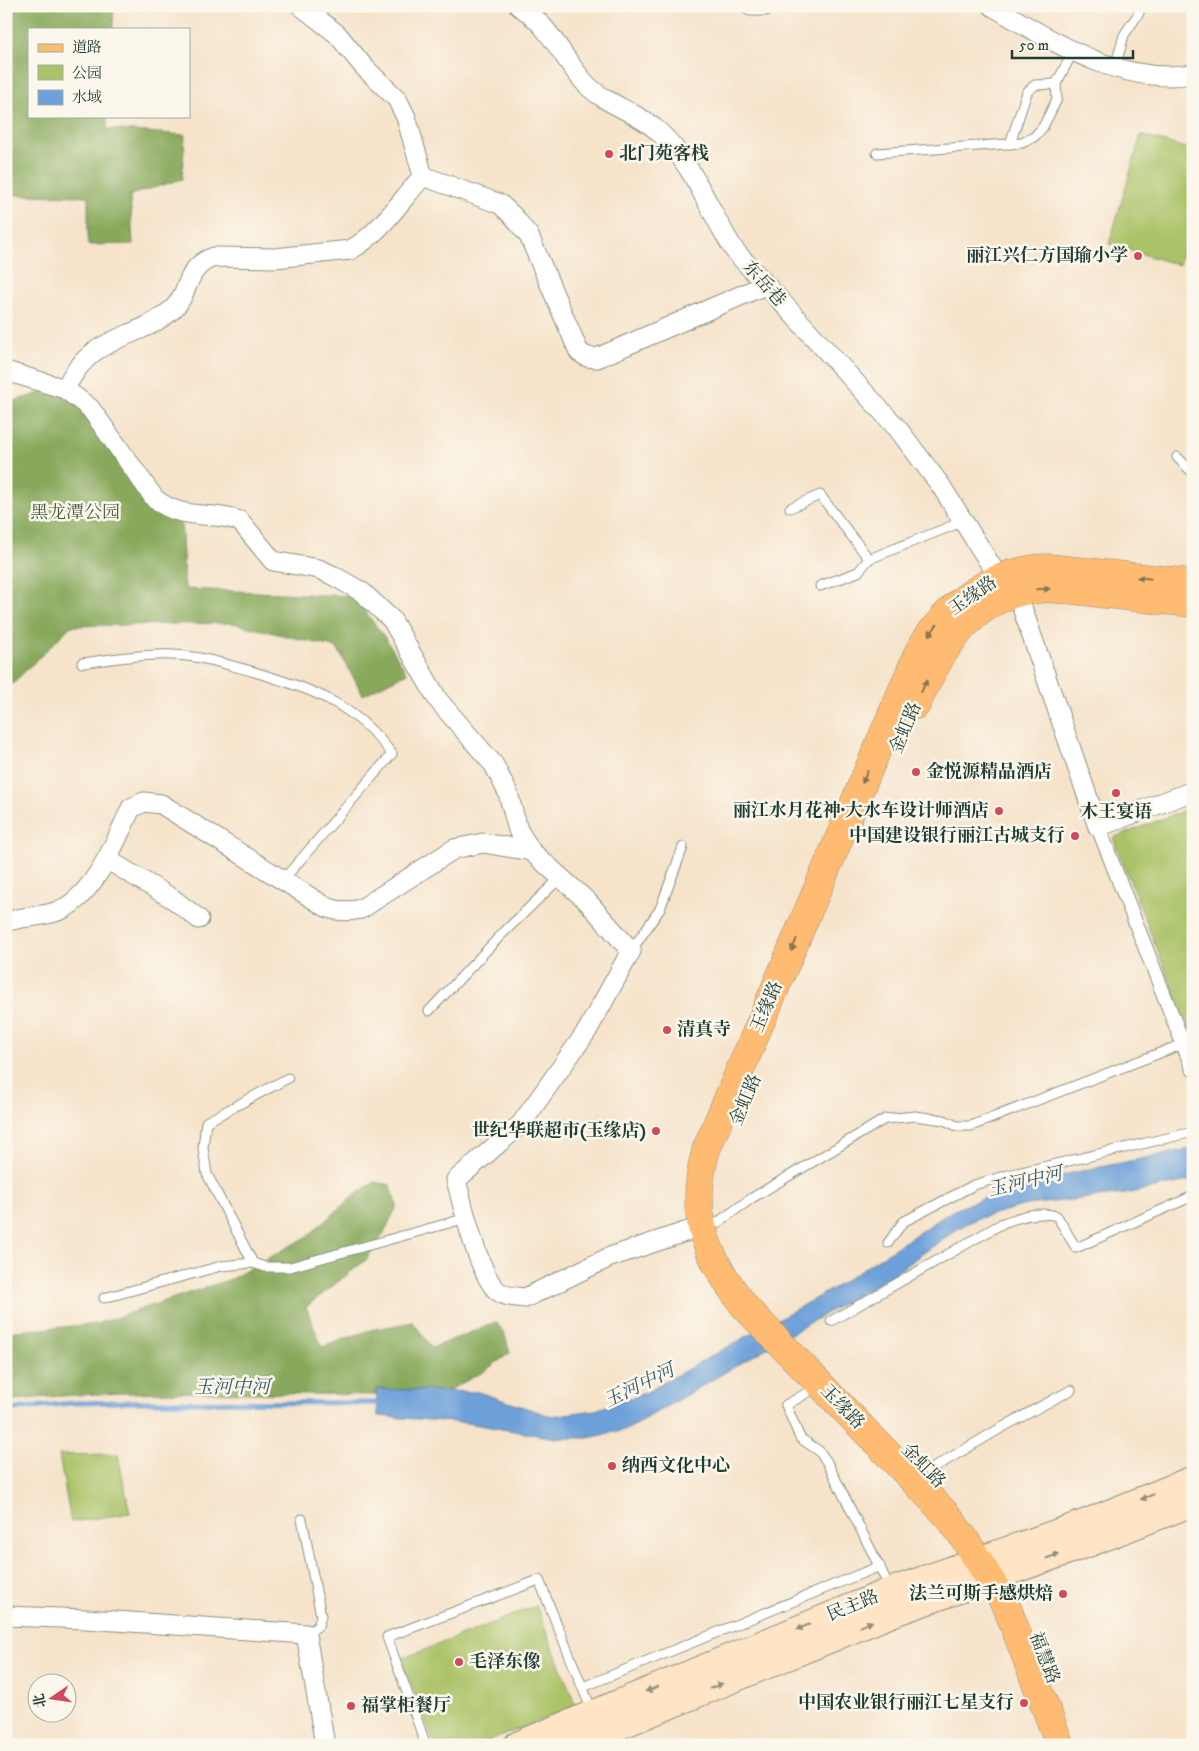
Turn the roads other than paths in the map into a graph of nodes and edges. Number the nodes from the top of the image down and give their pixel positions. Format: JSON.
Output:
{"nodes":[{"id":1,"x":301,"y":6,"type":"edge"},
{"id":2,"x":519,"y":6,"type":"edge"},
{"id":3,"x":751,"y":6,"type":"edge"},
{"id":4,"x":765,"y":6,"type":"edge"},
{"id":5,"x":992,"y":6,"type":"edge"},
{"id":6,"x":1139,"y":6,"type":"edge"},
{"id":7,"x":1073,"y":52,"type":"junction"},
{"id":8,"x":1115,"y":68,"type":"junction"},
{"id":9,"x":1193,"y":74,"type":"edge"},
{"id":10,"x":1056,"y":84,"type":"junction"},
{"id":11,"x":1010,"y":144,"type":"junction"},
{"id":12,"x":877,"y":153,"type":"dead end"},
{"id":13,"x":424,"y":176,"type":"junction"},
{"id":14,"x":765,"y":285,"type":"junction"},
{"id":15,"x":6,"y":371,"type":"edge"},
{"id":16,"x":65,"y":389,"type":"junction"},
{"id":17,"x":1176,"y":457,"type":"dead end"},
{"id":18,"x":1193,"y":473,"type":"edge"},
{"id":19,"x":790,"y":508,"type":"dead end"},
{"id":20,"x":964,"y":521,"type":"junction"},
{"id":21,"x":869,"y":559,"type":"junction"},
{"id":22,"x":1193,"y":582,"type":"edge"},
{"id":23,"x":1008,"y":585,"type":"junction"},
{"id":24,"x":820,"y":586,"type":"dead end"},
{"id":25,"x":1193,"y":603,"type":"edge"},
{"id":26,"x":82,"y":663,"type":"dead end"},
{"id":27,"x":1193,"y":791,"type":"edge"},
{"id":28,"x":1098,"y":827,"type":"junction"},
{"id":29,"x":683,"y":847,"type":"dead end"},
{"id":30,"x":531,"y":851,"type":"junction"},
{"id":31,"x":108,"y":860,"type":"junction"},
{"id":32,"x":560,"y":878,"type":"junction"},
{"id":33,"x":283,"y":880,"type":"junction"},
{"id":34,"x":199,"y":919,"type":"dead end"},
{"id":35,"x":6,"y":922,"type":"edge"},
{"id":36,"x":631,"y":951,"type":"junction"},
{"id":37,"x":429,"y":1011,"type":"dead end"},
{"id":38,"x":1183,"y":1044,"type":"junction"},
{"id":39,"x":1193,"y":1068,"type":"edge"},
{"id":40,"x":288,"y":1078,"type":"dead end"},
{"id":41,"x":1193,"y":1132,"type":"edge"},
{"id":42,"x":1193,"y":1196,"type":"edge"},
{"id":43,"x":467,"y":1218,"type":"junction"},
{"id":44,"x":709,"y":1225,"type":"junction"},
{"id":45,"x":888,"y":1243,"type":"dead end"},
{"id":46,"x":253,"y":1263,"type":"junction"},
{"id":47,"x":104,"y":1298,"type":"dead end"},
{"id":48,"x":831,"y":1321,"type":"dead end"},
{"id":49,"x":827,"y":1380,"type":"junction"},
{"id":50,"x":1071,"y":1390,"type":"dead end"},
{"id":51,"x":928,"y":1471,"type":"junction"},
{"id":52,"x":1193,"y":1479,"type":"edge"},
{"id":53,"x":1193,"y":1503,"type":"edge"},
{"id":54,"x":302,"y":1519,"type":"dead end"},
{"id":55,"x":880,"y":1566,"type":"junction"},
{"id":56,"x":993,"y":1566,"type":"junction"},
{"id":57,"x":892,"y":1590,"type":"junction"},
{"id":58,"x":6,"y":1616,"type":"edge"},
{"id":59,"x":306,"y":1634,"type":"junction"},
{"id":60,"x":583,"y":1687,"type":"junction"},
{"id":61,"x":594,"y":1713,"type":"junction"},
{"id":62,"x":581,"y":1744,"type":"edge"},
{"id":63,"x":325,"y":1745,"type":"edge"},
{"id":64,"x":426,"y":1745,"type":"edge"},
{"id":65,"x":517,"y":1745,"type":"edge"},
{"id":66,"x":1060,"y":1745,"type":"edge"},
{"id":67,"x":1078,"y":1745,"type":"edge"}],
"edges":[{"from":1,"to":13,"type":"street"},
{"from":2,"to":14,"type":"street","name":"东岳巷"},
{"from":3,"to":4,"type":"street"},
{"from":5,"to":7,"type":"street"},
{"from":6,"to":8,"type":"lane"},
{"from":7,"to":8,"type":"street"},
{"from":7,"to":10,"type":"lane"},
{"from":8,"to":9,"type":"street"},
{"from":10,"to":11,"type":"lane"},
{"from":10,"to":11,"type":"lane"},
{"from":11,"to":12,"type":"lane"},
{"from":13,"to":14,"type":"street"},
{"from":13,"to":16,"type":"street"},
{"from":14,"to":20,"type":"street","name":"东岳巷"},
{"from":15,"to":16,"type":"street"},
{"from":16,"to":30,"type":"street"},
{"from":17,"to":18,"type":"lane"},
{"from":19,"to":21,"type":"lane"},
{"from":20,"to":21,"type":"lane"},
{"from":20,"to":23,"type":"street","name":"东岳巷"},
{"from":21,"to":24,"type":"lane"},
{"from":22,"to":23,"type":"main road","name":"玉缘路","one_way":true},
{"from":23,"to":25,"type":"main road","name":"金虹路","one_way":true},
{"from":23,"to":28,"type":"street"},
{"from":23,"to":44,"type":"main road","name":"金虹路"},
{"from":26,"to":33,"type":"lane"},
{"from":27,"to":28,"type":"street"},
{"from":28,"to":38,"type":"street"},
{"from":29,"to":36,"type":"lane"},
{"from":30,"to":32,"type":"street"},
{"from":30,"to":33,"type":"street"},
{"from":31,"to":33,"type":"street"},
{"from":31,"to":34,"type":"street"},
{"from":31,"to":35,"type":"street"},
{"from":32,"to":36,"type":"street"},
{"from":32,"to":37,"type":"lane"},
{"from":36,"to":43,"type":"street"},
{"from":38,"to":39,"type":"street"},
{"from":38,"to":44,"type":"lane"},
{"from":40,"to":46,"type":"lane"},
{"from":41,"to":45,"type":"lane"},
{"from":42,"to":48,"type":"lane"},
{"from":43,"to":44,"type":"street"},
{"from":43,"to":46,"type":"lane"},
{"from":44,"to":49,"type":"main road","name":"金虹路"},
{"from":46,"to":47,"type":"lane"},
{"from":49,"to":51,"type":"main road","name":"金虹路"},
{"from":49,"to":55,"type":"lane"},
{"from":49,"to":56,"type":"main road","name":"玉缘路"},
{"from":50,"to":51,"type":"lane"},
{"from":51,"to":56,"type":"main road","name":"金虹路"},
{"from":52,"to":56,"type":"main road","name":"民主路","one_way":true},
{"from":56,"to":53,"type":"main road","name":"民主路","one_way":true},
{"from":54,"to":59,"type":"lane"},
{"from":55,"to":57,"type":"lane"},
{"from":55,"to":60,"type":"lane"},
{"from":56,"to":57,"type":"main road","name":"民主路"},
{"from":62,"to":56,"type":"main road","name":"民主路","one_way":true},
{"from":56,"to":66,"type":"main road","name":"福慧路"},
{"from":56,"to":67,"type":"main road","name":"福慧路"},
{"from":57,"to":61,"type":"main road","name":"民主路","one_way":true},
{"from":58,"to":59,"type":"street"},
{"from":59,"to":63,"type":"street"},
{"from":60,"to":61,"type":"lane"},
{"from":60,"to":64,"type":"lane"},
{"from":61,"to":65,"type":"main road","name":"民主路"}]}
